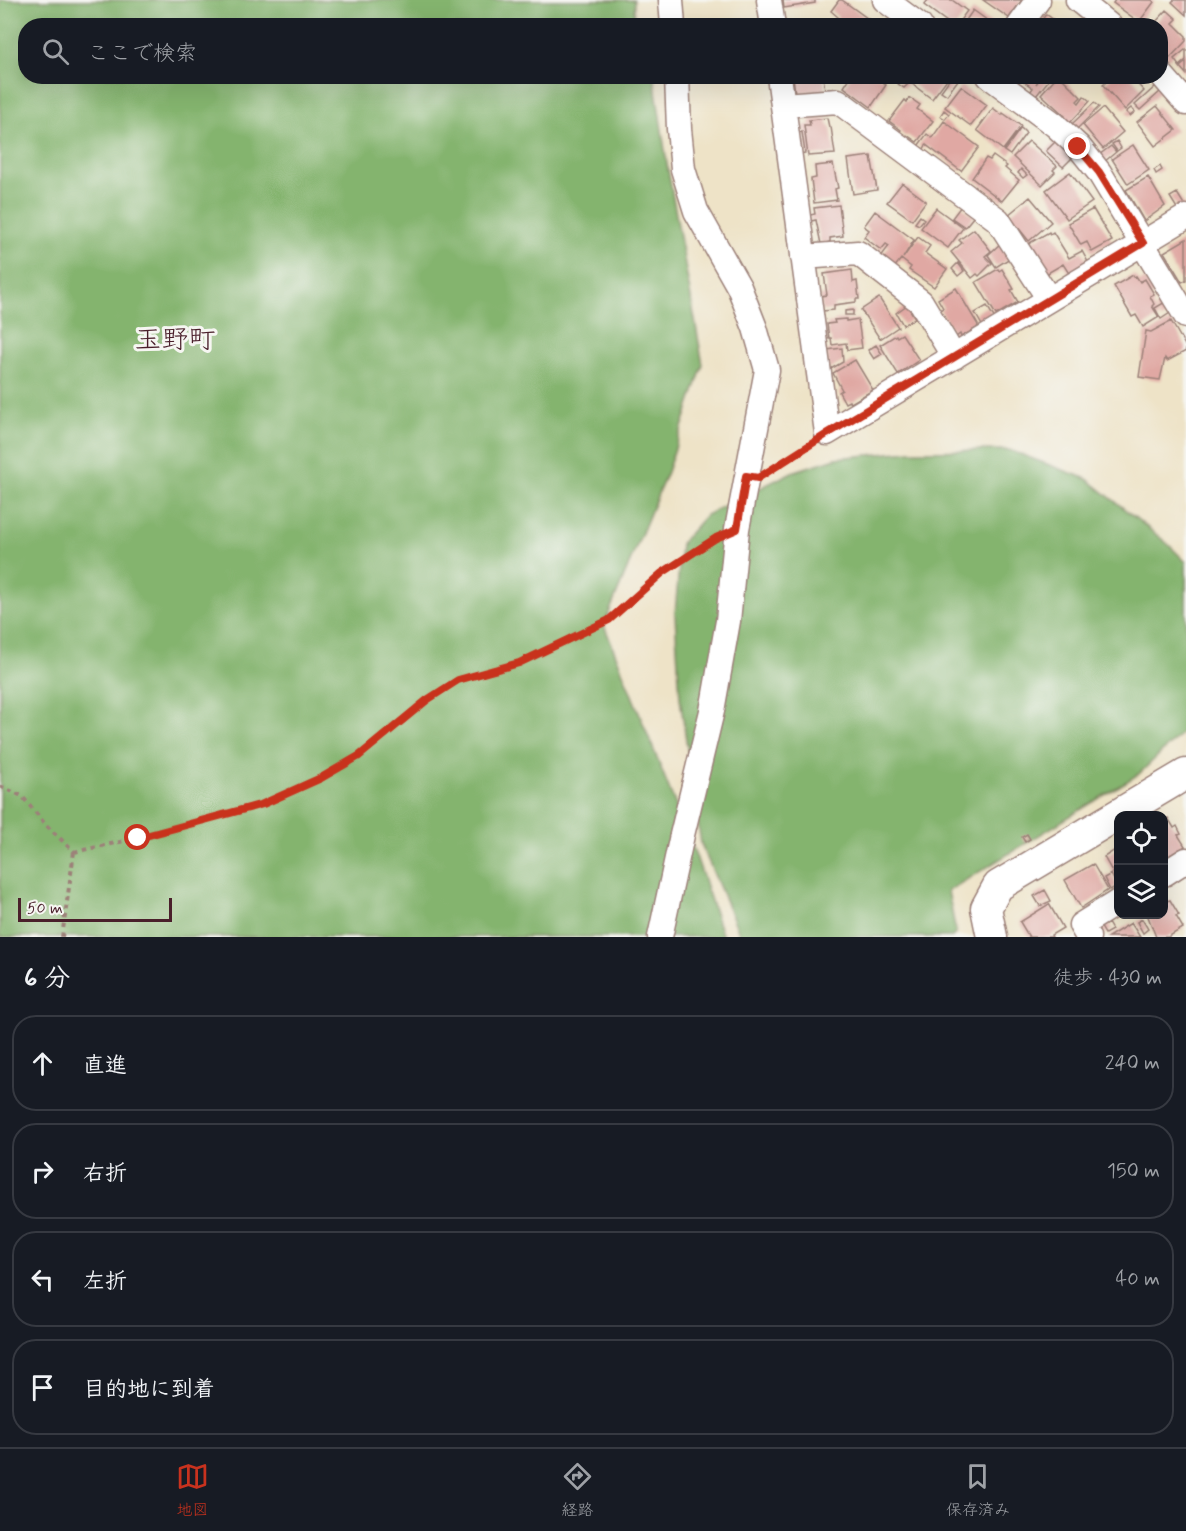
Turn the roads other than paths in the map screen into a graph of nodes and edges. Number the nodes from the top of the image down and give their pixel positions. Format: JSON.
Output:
{"nodes":[{"id":1,"x":671,"y":0,"type":"edge"},
{"id":2,"x":769,"y":0,"type":"edge"},
{"id":3,"x":885,"y":0,"type":"edge"},
{"id":4,"x":1038,"y":0,"type":"edge"},
{"id":5,"x":1078,"y":0,"type":"edge"},
{"id":6,"x":672,"y":18,"type":"edge"},
{"id":7,"x":772,"y":18,"type":"edge"},
{"id":8,"x":909,"y":18,"type":"edge"},
{"id":9,"x":1025,"y":18,"type":"edge"},
{"id":10,"x":1100,"y":18,"type":"edge"},
{"id":11,"x":1168,"y":81,"type":"edge"},
{"id":12,"x":677,"y":84,"type":"edge"},
{"id":13,"x":781,"y":84,"type":"edge"},
{"id":14,"x":1000,"y":84,"type":"edge"},
{"id":15,"x":1186,"y":103,"type":"edge"},
{"id":16,"x":783,"y":105,"type":"junction"},
{"id":17,"x":1186,"y":218,"type":"edge"},
{"id":18,"x":1143,"y":243,"type":"junction"},
{"id":19,"x":803,"y":257,"type":"junction"},
{"id":20,"x":1049,"y":300,"type":"junction"},
{"id":21,"x":1186,"y":316,"type":"edge"},
{"id":22,"x":954,"y":357,"type":"junction"},
{"id":23,"x":1186,"y":774,"type":"edge"},
{"id":24,"x":1114,"y":905,"type":"edge"},
{"id":25,"x":660,"y":937,"type":"edge"},
{"id":26,"x":992,"y":937,"type":"edge"},
{"id":27,"x":1088,"y":937,"type":"edge"}],
"edges":[{"from":1,"to":6,"type":"street"},
{"from":2,"to":7,"type":"street"},
{"from":3,"to":8,"type":"street"},
{"from":4,"to":9,"type":"street"},
{"from":5,"to":10,"type":"street"},
{"from":11,"to":15,"type":"street"},
{"from":12,"to":25,"type":"street"},
{"from":13,"to":16,"type":"street"},
{"from":14,"to":18,"type":"street"},
{"from":16,"to":19,"type":"street"},
{"from":16,"to":20,"type":"street"},
{"from":17,"to":18,"type":"street"},
{"from":18,"to":20,"type":"street"},
{"from":18,"to":21,"type":"street"},
{"from":19,"to":22,"type":"street"},
{"from":19,"to":22,"type":"street"},
{"from":20,"to":22,"type":"street"},
{"from":23,"to":26,"type":"street"},
{"from":24,"to":27,"type":"street"}]}
